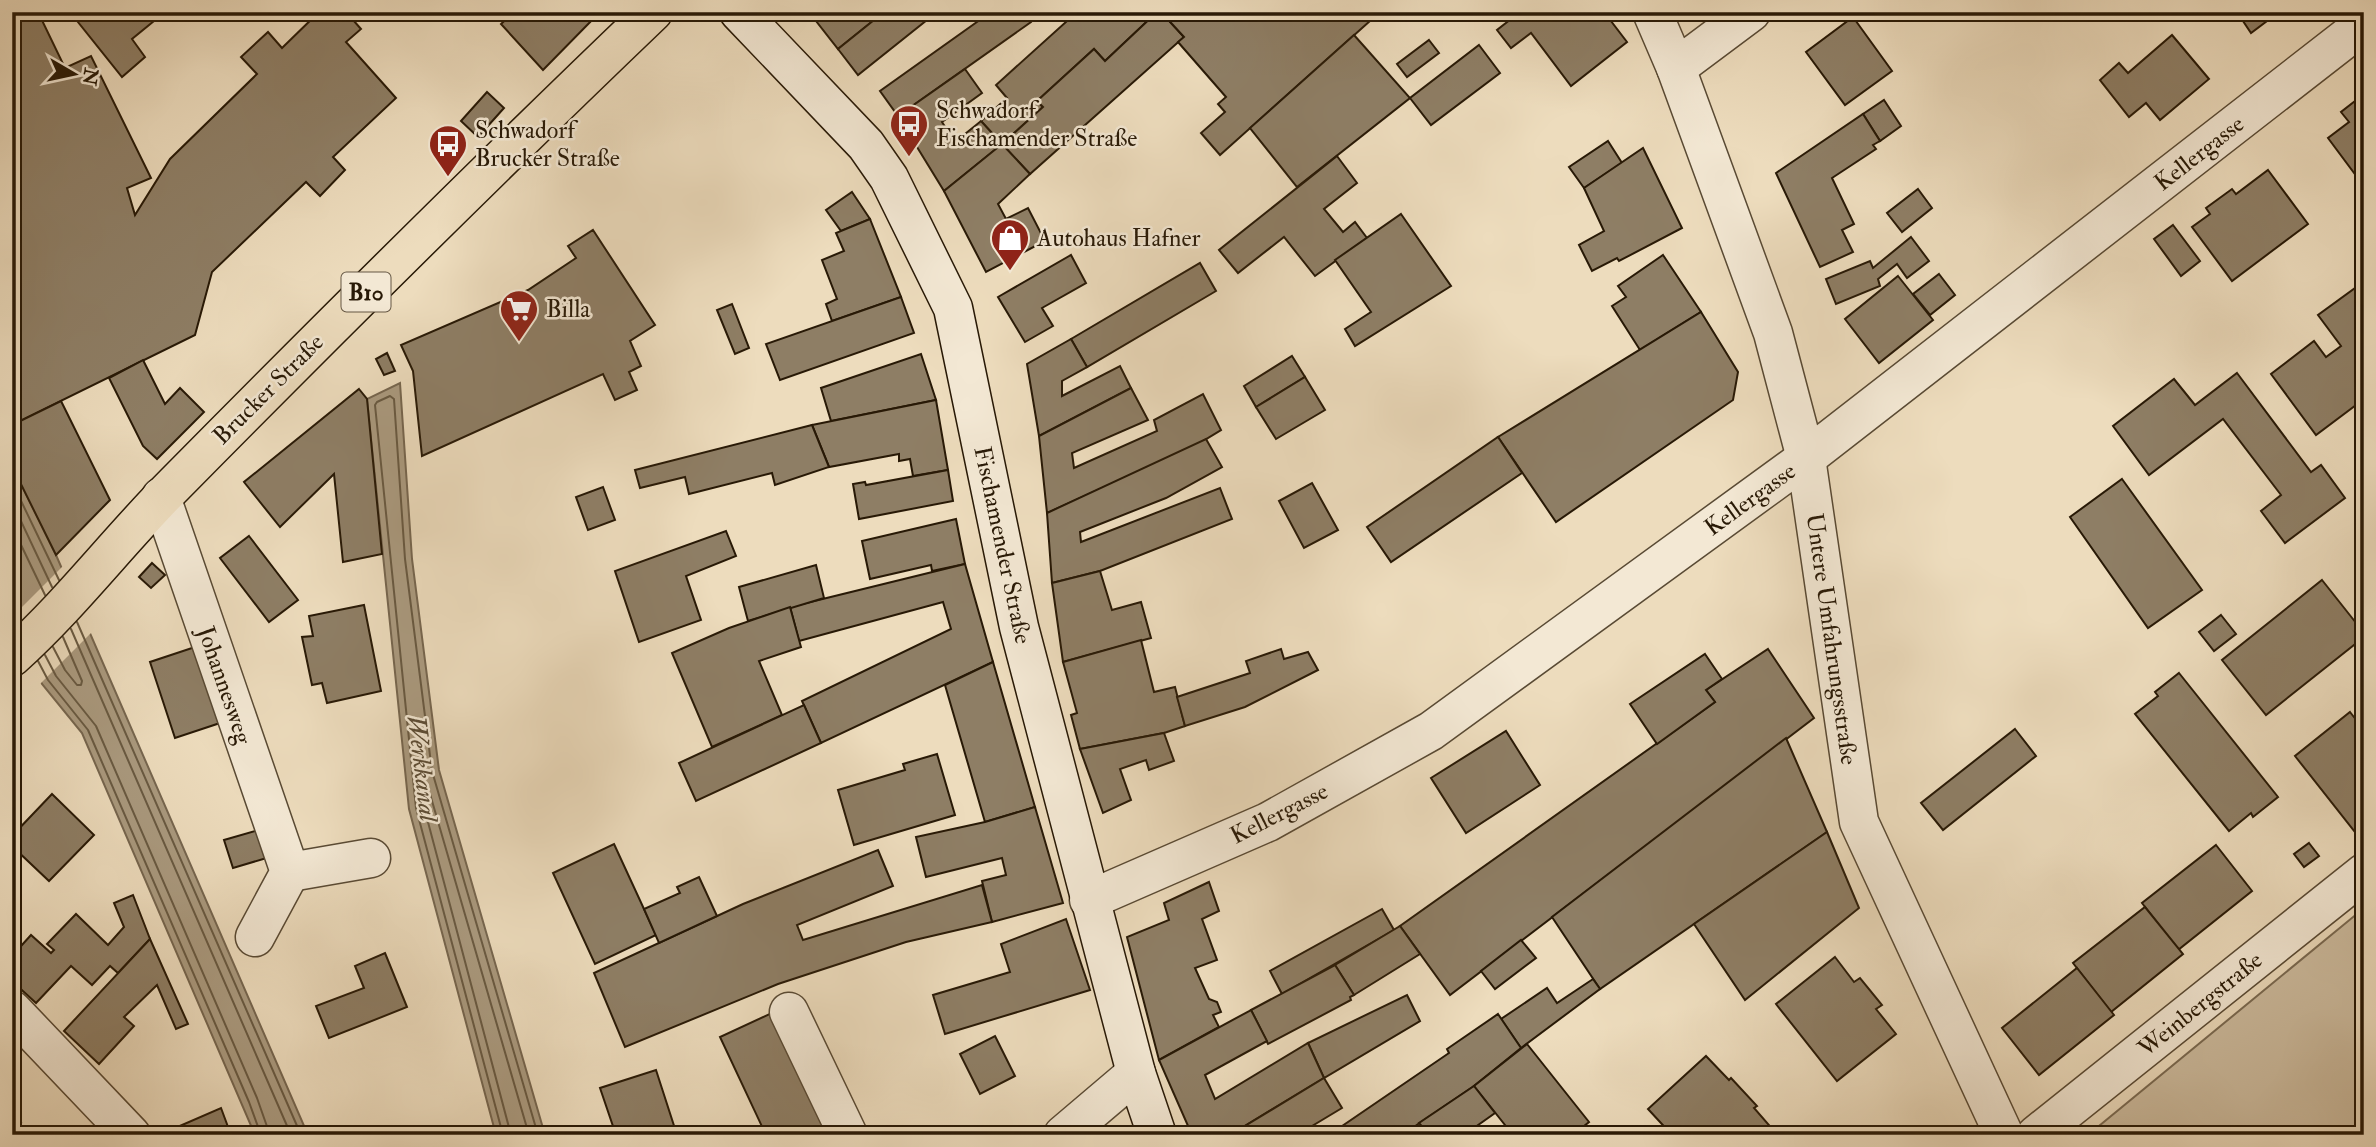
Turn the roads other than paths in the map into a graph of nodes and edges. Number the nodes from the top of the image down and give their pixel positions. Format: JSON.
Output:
{"nodes":[{"id":1,"x":653,"y":12,"type":"edge"},
{"id":2,"x":739,"y":12,"type":"edge"},
{"id":3,"x":1652,"y":12,"type":"edge"},
{"id":4,"x":1751,"y":12,"type":"edge"},
{"id":5,"x":2364,"y":24,"type":"edge"},
{"id":6,"x":1676,"y":68,"type":"junction"},
{"id":7,"x":1806,"y":458,"type":"junction"},
{"id":8,"x":161,"y":498,"type":"junction"},
{"id":9,"x":14,"y":655,"type":"edge"},
{"id":10,"x":371,"y":858,"type":"dead end"},
{"id":11,"x":290,"y":872,"type":"junction"},
{"id":12,"x":2364,"y":873,"type":"edge"},
{"id":13,"x":1089,"y":900,"type":"junction"},
{"id":14,"x":256,"y":937,"type":"dead end"},
{"id":15,"x":12,"y":1010,"type":"edge"},
{"id":16,"x":789,"y":1012,"type":"dead end"},
{"id":17,"x":1136,"y":1073,"type":"junction"},
{"id":18,"x":131,"y":1135,"type":"edge"},
{"id":19,"x":848,"y":1135,"type":"edge"},
{"id":20,"x":1063,"y":1135,"type":"edge"},
{"id":21,"x":1157,"y":1135,"type":"edge"},
{"id":22,"x":2004,"y":1135,"type":"edge"},
{"id":23,"x":2036,"y":1135,"type":"edge"}],
"edges":[{"from":1,"to":8,"type":"main road","name":"Brucker Straße","number":"B10"},
{"from":2,"to":13,"type":"street","name":"Fischamender Straße"},
{"from":3,"to":6,"type":"street","name":"Untere Umfahrungsstraße"},
{"from":4,"to":6,"type":"street"},
{"from":5,"to":7,"type":"street","name":"Kellergasse"},
{"from":6,"to":7,"type":"street","name":"Untere Umfahrungsstraße"},
{"from":7,"to":13,"type":"street","name":"Kellergasse"},
{"from":7,"to":22,"type":"street","name":"Untere Umfahrungsstraße"},
{"from":8,"to":9,"type":"main road","name":"Brucker Straße","number":"B10"},
{"from":8,"to":11,"type":"street","name":"Johannesweg"},
{"from":10,"to":11,"type":"street"},
{"from":11,"to":14,"type":"street"},
{"from":12,"to":23,"type":"street","name":"Weinbergstraße"},
{"from":13,"to":17,"type":"street","name":"Fischamender Straße"},
{"from":15,"to":18,"type":"street"},
{"from":16,"to":19,"type":"street"},
{"from":17,"to":20,"type":"street"},
{"from":17,"to":21,"type":"street","name":"Fischamender Straße"}]}
